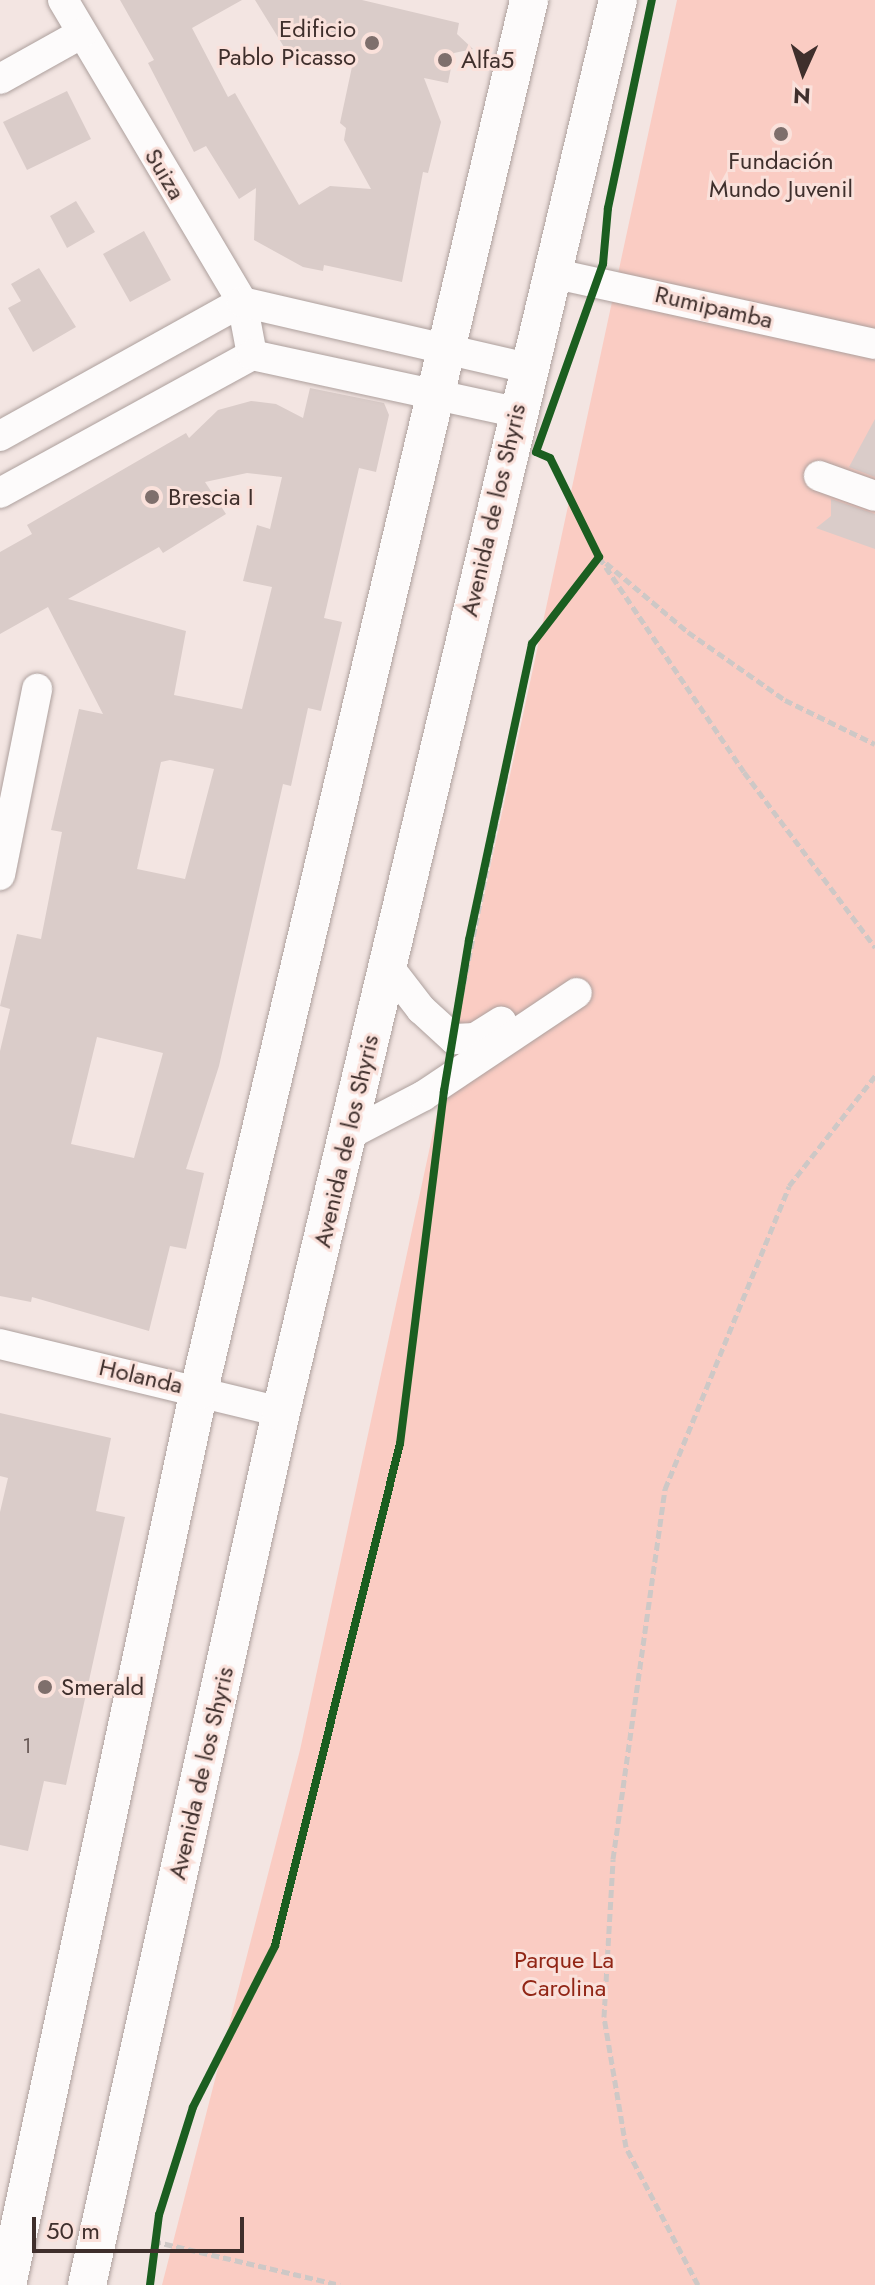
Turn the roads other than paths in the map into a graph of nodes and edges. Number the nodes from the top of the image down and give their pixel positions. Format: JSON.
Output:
{"nodes":[{"id":1,"x":63,"y":0,"type":"edge"},
{"id":2,"x":529,"y":0,"type":"edge"},
{"id":3,"x":618,"y":0,"type":"edge"},
{"id":4,"x":81,"y":34,"type":"junction"},
{"id":5,"x":0,"y":79,"type":"edge"},
{"id":6,"x":552,"y":273,"type":"junction"},
{"id":7,"x":242,"y":302,"type":"junction"},
{"id":8,"x":875,"y":344,"type":"edge"},
{"id":9,"x":442,"y":348,"type":"junction"},
{"id":10,"x":252,"y":355,"type":"junction"},
{"id":11,"x":527,"y":368,"type":"junction"},
{"id":12,"x":433,"y":394,"type":"junction"},
{"id":13,"x":516,"y":412,"type":"junction"},
{"id":14,"x":0,"y":436,"type":"edge"},
{"id":15,"x":819,"y":476,"type":"dead end"},
{"id":16,"x":0,"y":493,"type":"edge"},
{"id":17,"x":875,"y":496,"type":"edge"},
{"id":18,"x":37,"y":689,"type":"dead end"},
{"id":19,"x":0,"y":875,"type":"edge"},
{"id":20,"x":387,"y":965,"type":"junction"},
{"id":21,"x":348,"y":1135,"type":"junction"},
{"id":22,"x":0,"y":1344,"type":"edge"},
{"id":23,"x":199,"y":1390,"type":"junction"},
{"id":24,"x":281,"y":1412,"type":"junction"},
{"id":25,"x":7,"y":2285,"type":"edge"},
{"id":26,"x":87,"y":2285,"type":"edge"}],
"edges":[{"from":1,"to":4,"type":"street","name":"Suiza"},
{"from":2,"to":9,"type":"main road"},
{"from":3,"to":6,"type":"main road","name":"Avenida de los Shyris"},
{"from":4,"to":5,"type":"street"},
{"from":4,"to":7,"type":"street","name":"Suiza"},
{"from":6,"to":8,"type":"street","name":"Rumipamba"},
{"from":6,"to":11,"type":"main road","name":"Avenida de los Shyris"},
{"from":7,"to":9,"type":"street"},
{"from":7,"to":10,"type":"street","name":"Suiza"},
{"from":7,"to":14,"type":"street"},
{"from":9,"to":11,"type":"street"},
{"from":9,"to":12,"type":"main road"},
{"from":10,"to":12,"type":"street"},
{"from":10,"to":16,"type":"street"},
{"from":11,"to":13,"type":"main road","name":"Avenida de los Shyris"},
{"from":12,"to":13,"type":"street"},
{"from":12,"to":23,"type":"main road"},
{"from":13,"to":20,"type":"main road","name":"Avenida de los Shyris"},
{"from":15,"to":17,"type":"street"},
{"from":18,"to":19,"type":"street"},
{"from":20,"to":21,"type":"main road","name":"Avenida de los Shyris"},
{"from":20,"to":21,"type":"street"},
{"from":21,"to":24,"type":"main road","name":"Avenida de los Shyris"},
{"from":22,"to":23,"type":"street","name":"Holanda"},
{"from":23,"to":24,"type":"street","name":"Holanda"},
{"from":23,"to":25,"type":"main road"},
{"from":24,"to":26,"type":"main road","name":"Avenida de los Shyris"}]}
